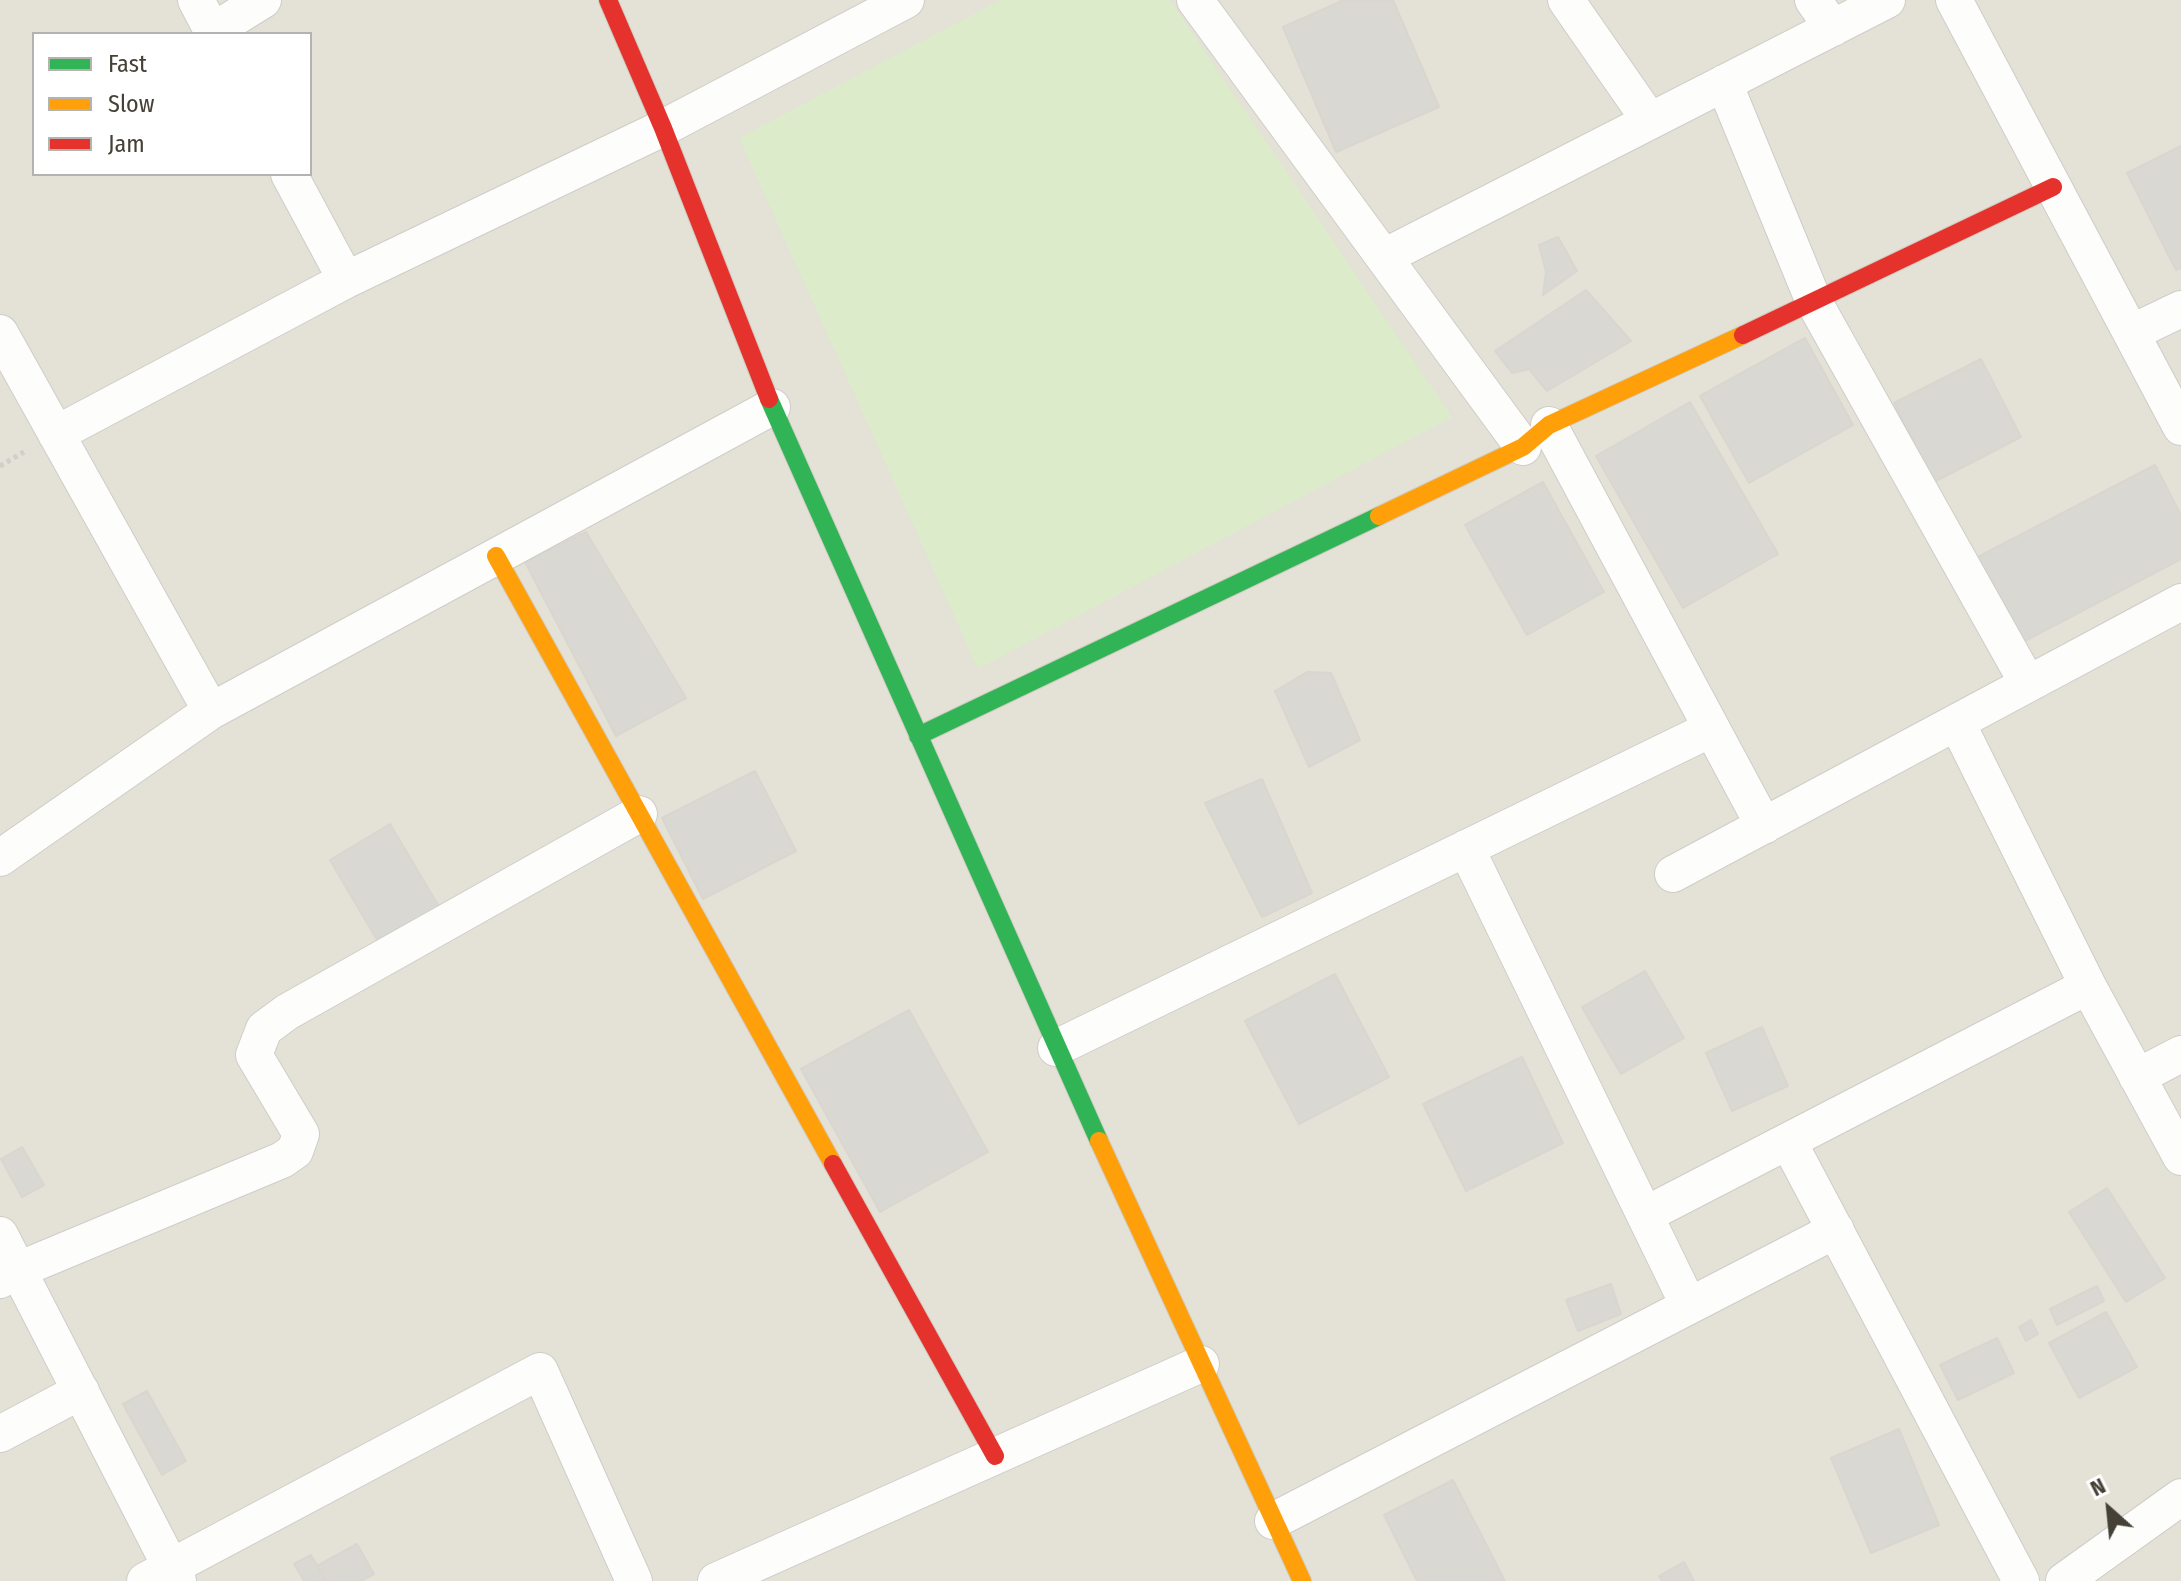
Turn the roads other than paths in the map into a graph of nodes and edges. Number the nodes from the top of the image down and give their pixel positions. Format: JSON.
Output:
{"nodes":[{"id":1,"x":263,"y":0,"type":"edge"},
{"id":2,"x":608,"y":0,"type":"edge"},
{"id":3,"x":906,"y":0,"type":"edge"},
{"id":4,"x":1195,"y":0,"type":"edge"},
{"id":5,"x":1566,"y":0,"type":"edge"},
{"id":6,"x":1887,"y":0,"type":"edge"},
{"id":7,"x":1954,"y":0,"type":"edge"},
{"id":8,"x":1823,"y":14,"type":"edge"},
{"id":9,"x":208,"y":22,"type":"edge"},
{"id":10,"x":1724,"y":83,"type":"junction"},
{"id":11,"x":1650,"y":121,"type":"junction"},
{"id":12,"x":663,"y":128,"type":"junction"},
{"id":13,"x":290,"y":176,"type":"edge"},
{"id":14,"x":2053,"y":187,"type":"junction"},
{"id":15,"x":1384,"y":257,"type":"junction"},
{"id":16,"x":346,"y":280,"type":"junction"},
{"id":17,"x":1814,"y":302,"type":"junction"},
{"id":18,"x":2181,"y":309,"type":"edge"},
{"id":19,"x":0,"y":333,"type":"edge"},
{"id":20,"x":2131,"y":333,"type":"junction"},
{"id":21,"x":772,"y":407,"type":"junction"},
{"id":22,"x":2181,"y":427,"type":"edge"},
{"id":23,"x":56,"y":434,"type":"junction"},
{"id":24,"x":1536,"y":436,"type":"junction"},
{"id":25,"x":496,"y":556,"type":"junction"},
{"id":26,"x":2181,"y":602,"type":"edge"},
{"id":27,"x":2028,"y":684,"type":"junction"},
{"id":28,"x":211,"y":711,"type":"junction"},
{"id":29,"x":1957,"y":723,"type":"junction"},
{"id":30,"x":1711,"y":729,"type":"junction"},
{"id":31,"x":918,"y":736,"type":"junction"},
{"id":32,"x":639,"y":814,"type":"junction"},
{"id":33,"x":1764,"y":826,"type":"junction"},
{"id":34,"x":1466,"y":848,"type":"junction"},
{"id":35,"x":0,"y":858,"type":"edge"},
{"id":36,"x":1673,"y":874,"type":"dead end"},
{"id":37,"x":2088,"y":986,"type":"junction"},
{"id":38,"x":1056,"y":1048,"type":"junction"},
{"id":39,"x":2181,"y":1054,"type":"edge"},
{"id":40,"x":2137,"y":1077,"type":"junction"},
{"id":41,"x":1788,"y":1141,"type":"junction"},
{"id":42,"x":2181,"y":1157,"type":"edge"},
{"id":43,"x":1645,"y":1215,"type":"junction"},
{"id":44,"x":1836,"y":1230,"type":"junction"},
{"id":45,"x":0,"y":1235,"type":"edge"},
{"id":46,"x":9,"y":1275,"type":"edge"},
{"id":47,"x":1689,"y":1306,"type":"junction"},
{"id":48,"x":1201,"y":1364,"type":"junction"},
{"id":49,"x":81,"y":1391,"type":"junction"},
{"id":50,"x":0,"y":1434,"type":"edge"},
{"id":51,"x":995,"y":1456,"type":"junction"},
{"id":52,"x":2181,"y":1497,"type":"edge"},
{"id":53,"x":1273,"y":1521,"type":"junction"},
{"id":54,"x":164,"y":1576,"type":"edge"},
{"id":55,"x":634,"y":1581,"type":"edge"},
{"id":56,"x":716,"y":1581,"type":"edge"},
{"id":57,"x":1302,"y":1581,"type":"edge"},
{"id":58,"x":2021,"y":1581,"type":"edge"},
{"id":59,"x":2064,"y":1581,"type":"edge"}],
"edges":[{"from":1,"to":9,"type":"street"},
{"from":2,"to":12,"type":"street"},
{"from":3,"to":12,"type":"street"},
{"from":4,"to":15,"type":"street"},
{"from":5,"to":11,"type":"street"},
{"from":6,"to":8,"type":"street"},
{"from":7,"to":14,"type":"street"},
{"from":8,"to":10,"type":"street"},
{"from":10,"to":11,"type":"street"},
{"from":10,"to":17,"type":"street"},
{"from":11,"to":15,"type":"street"},
{"from":12,"to":16,"type":"street"},
{"from":12,"to":21,"type":"street"},
{"from":13,"to":16,"type":"street"},
{"from":14,"to":17,"type":"street"},
{"from":14,"to":20,"type":"street"},
{"from":15,"to":24,"type":"street"},
{"from":16,"to":23,"type":"street"},
{"from":17,"to":24,"type":"street"},
{"from":17,"to":27,"type":"street"},
{"from":18,"to":20,"type":"street"},
{"from":19,"to":23,"type":"street"},
{"from":20,"to":22,"type":"street"},
{"from":21,"to":25,"type":"street"},
{"from":21,"to":31,"type":"street"},
{"from":23,"to":28,"type":"street"},
{"from":24,"to":30,"type":"street"},
{"from":24,"to":31,"type":"street"},
{"from":25,"to":28,"type":"street"},
{"from":25,"to":32,"type":"street"},
{"from":26,"to":27,"type":"street"},
{"from":27,"to":29,"type":"street"},
{"from":28,"to":35,"type":"street"},
{"from":29,"to":33,"type":"street"},
{"from":29,"to":37,"type":"street"},
{"from":30,"to":33,"type":"street"},
{"from":30,"to":34,"type":"street"},
{"from":31,"to":38,"type":"street"},
{"from":32,"to":46,"type":"street"},
{"from":32,"to":51,"type":"street"},
{"from":33,"to":36,"type":"street"},
{"from":34,"to":38,"type":"street"},
{"from":34,"to":43,"type":"street"},
{"from":37,"to":40,"type":"street"},
{"from":37,"to":41,"type":"street"},
{"from":38,"to":48,"type":"street"},
{"from":39,"to":40,"type":"street"},
{"from":40,"to":42,"type":"street"},
{"from":41,"to":43,"type":"street"},
{"from":41,"to":44,"type":"street"},
{"from":43,"to":47,"type":"street"},
{"from":44,"to":47,"type":"street"},
{"from":44,"to":58,"type":"street"},
{"from":45,"to":46,"type":"street"},
{"from":46,"to":49,"type":"street"},
{"from":47,"to":53,"type":"street"},
{"from":48,"to":51,"type":"street"},
{"from":48,"to":53,"type":"street"},
{"from":49,"to":50,"type":"street"},
{"from":49,"to":54,"type":"street"},
{"from":51,"to":56,"type":"street"},
{"from":52,"to":59,"type":"street"},
{"from":53,"to":57,"type":"street"},
{"from":54,"to":55,"type":"street"}]}
